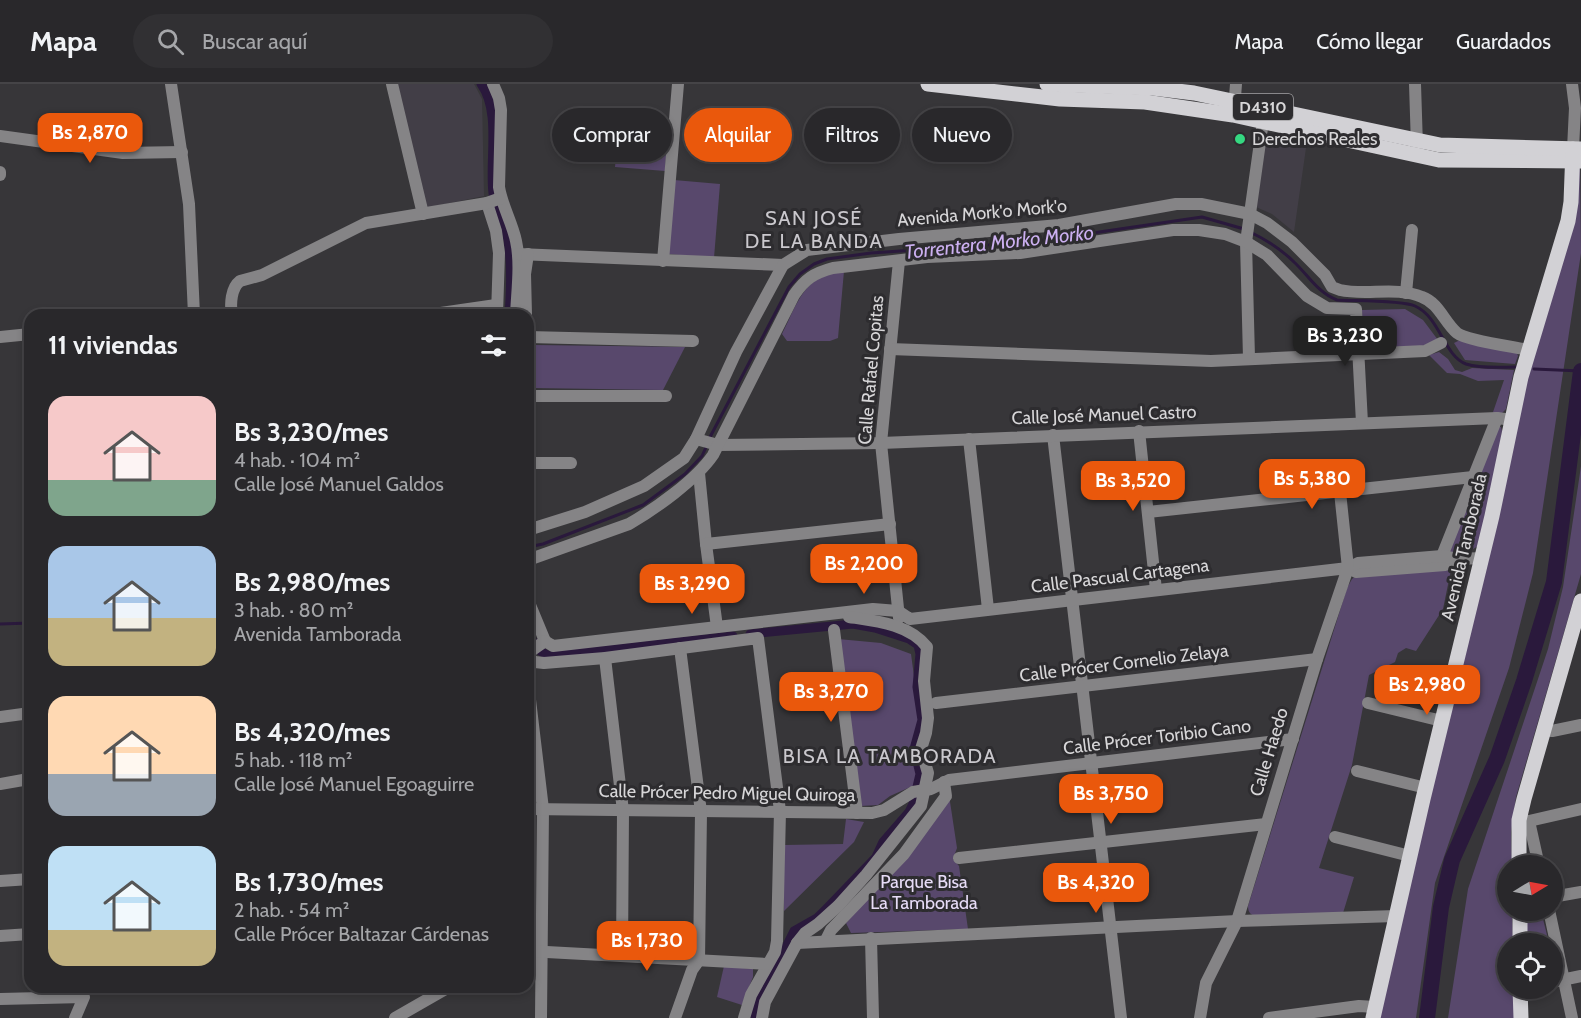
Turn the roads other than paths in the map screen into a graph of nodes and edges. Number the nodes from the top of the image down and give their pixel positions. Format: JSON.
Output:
{"nodes":[{"id":1,"x":171,"y":84,"type":"edge"},
{"id":2,"x":392,"y":84,"type":"edge"},
{"id":3,"x":493,"y":84,"type":"edge"},
{"id":4,"x":678,"y":84,"type":"edge"},
{"id":5,"x":928,"y":84,"type":"edge"},
{"id":6,"x":1047,"y":84,"type":"edge"},
{"id":7,"x":1236,"y":84,"type":"edge"},
{"id":8,"x":1415,"y":84,"type":"edge"},
{"id":9,"x":1572,"y":84,"type":"edge"},
{"id":10,"x":1109,"y":90,"type":"edge"},
{"id":11,"x":1235,"y":108,"type":"junction"},
{"id":12,"x":1263,"y":122,"type":"junction"},
{"id":13,"x":0,"y":136,"type":"edge"},
{"id":14,"x":1416,"y":141,"type":"junction"},
{"id":15,"x":182,"y":153,"type":"junction"},
{"id":16,"x":1577,"y":155,"type":"edge"},
{"id":17,"x":1417,"y":156,"type":"junction"},
{"id":18,"x":494,"y":201,"type":"junction"},
{"id":19,"x":423,"y":214,"type":"junction"},
{"id":20,"x":1250,"y":214,"type":"junction"},
{"id":21,"x":1412,"y":230,"type":"dead end"},
{"id":22,"x":1247,"y":235,"type":"junction"},
{"id":23,"x":523,"y":254,"type":"junction"},
{"id":24,"x":663,"y":261,"type":"junction"},
{"id":25,"x":899,"y":261,"type":"junction"},
{"id":26,"x":783,"y":265,"type":"junction"},
{"id":27,"x":1406,"y":293,"type":"junction"},
{"id":28,"x":194,"y":309,"type":"edge"},
{"id":29,"x":232,"y":309,"type":"edge"},
{"id":30,"x":496,"y":309,"type":"edge"},
{"id":31,"x":517,"y":309,"type":"edge"},
{"id":32,"x":526,"y":309,"type":"edge"},
{"id":33,"x":24,"y":335,"type":"edge"},
{"id":34,"x":0,"y":337,"type":"edge"},
{"id":35,"x":534,"y":338,"type":"edge"},
{"id":36,"x":693,"y":341,"type":"dead end"},
{"id":37,"x":1441,"y":343,"type":"dead end"},
{"id":38,"x":890,"y":349,"type":"junction"},
{"id":39,"x":1528,"y":350,"type":"junction"},
{"id":40,"x":1359,"y":356,"type":"junction"},
{"id":41,"x":1249,"y":358,"type":"junction"},
{"id":42,"x":666,"y":396,"type":"dead end"},
{"id":43,"x":534,"y":400,"type":"edge"},
{"id":44,"x":1497,"y":418,"type":"junction"},
{"id":45,"x":1513,"y":420,"type":"junction"},
{"id":46,"x":1362,"y":423,"type":"junction"},
{"id":47,"x":1139,"y":431,"type":"junction"},
{"id":48,"x":1053,"y":435,"type":"junction"},
{"id":49,"x":969,"y":439,"type":"junction"},
{"id":50,"x":708,"y":442,"type":"junction"},
{"id":51,"x":881,"y":443,"type":"junction"},
{"id":52,"x":534,"y":463,"type":"edge"},
{"id":53,"x":571,"y":463,"type":"dead end"},
{"id":54,"x":699,"y":472,"type":"junction"},
{"id":55,"x":1473,"y":477,"type":"junction"},
{"id":56,"x":1340,"y":492,"type":"junction"},
{"id":57,"x":1148,"y":512,"type":"junction"},
{"id":58,"x":890,"y":524,"type":"junction"},
{"id":59,"x":534,"y":528,"type":"edge"},
{"id":60,"x":706,"y":544,"type":"junction"},
{"id":61,"x":1442,"y":556,"type":"junction"},
{"id":62,"x":534,"y":558,"type":"edge"},
{"id":63,"x":1482,"y":558,"type":"junction"},
{"id":64,"x":1458,"y":559,"type":"junction"},
{"id":65,"x":1348,"y":568,"type":"junction"},
{"id":66,"x":1156,"y":590,"type":"junction"},
{"id":67,"x":1071,"y":600,"type":"junction"},
{"id":68,"x":1581,"y":601,"type":"edge"},
{"id":69,"x":988,"y":609,"type":"junction"},
{"id":70,"x":898,"y":611,"type":"junction"},
{"id":71,"x":831,"y":614,"type":"junction"},
{"id":72,"x":534,"y":615,"type":"edge"},
{"id":73,"x":1577,"y":626,"type":"edge"},
{"id":74,"x":717,"y":627,"type":"junction"},
{"id":75,"x":900,"y":628,"type":"junction"},
{"id":76,"x":834,"y":630,"type":"dead end"},
{"id":77,"x":544,"y":641,"type":"junction"},
{"id":78,"x":680,"y":648,"type":"junction"},
{"id":79,"x":534,"y":649,"type":"edge"},
{"id":80,"x":605,"y":658,"type":"junction"},
{"id":81,"x":1317,"y":659,"type":"junction"},
{"id":82,"x":534,"y":660,"type":"edge"},
{"id":83,"x":1081,"y":685,"type":"junction"},
{"id":84,"x":936,"y":703,"type":"dead end"},
{"id":85,"x":1368,"y":703,"type":"dead end"},
{"id":86,"x":24,"y":714,"type":"edge"},
{"id":87,"x":0,"y":717,"type":"edge"},
{"id":88,"x":1442,"y":721,"type":"junction"},
{"id":89,"x":1581,"y":725,"type":"edge"},
{"id":90,"x":1544,"y":730,"type":"junction"},
{"id":91,"x":534,"y":733,"type":"edge"},
{"id":92,"x":1293,"y":739,"type":"junction"},
{"id":93,"x":1090,"y":763,"type":"junction"},
{"id":94,"x":1357,"y":771,"type":"dead end"},
{"id":95,"x":24,"y":780,"type":"dead end"},
{"id":96,"x":944,"y":782,"type":"junction"},
{"id":97,"x":0,"y":784,"type":"edge"},
{"id":98,"x":1426,"y":788,"type":"junction"},
{"id":99,"x":919,"y":792,"type":"junction"},
{"id":100,"x":534,"y":809,"type":"edge"},
{"id":101,"x":543,"y":809,"type":"junction"},
{"id":102,"x":1581,"y":809,"type":"edge"},
{"id":103,"x":623,"y":810,"type":"junction"},
{"id":104,"x":780,"y":811,"type":"junction"},
{"id":105,"x":701,"y":812,"type":"junction"},
{"id":106,"x":857,"y":813,"type":"junction"},
{"id":107,"x":1524,"y":820,"type":"junction"},
{"id":108,"x":1266,"y":824,"type":"junction"},
{"id":109,"x":1335,"y":837,"type":"dead end"},
{"id":110,"x":1099,"y":842,"type":"junction"},
{"id":111,"x":1520,"y":855,"type":"edge"},
{"id":112,"x":1535,"y":855,"type":"edge"},
{"id":113,"x":1410,"y":856,"type":"junction"},
{"id":114,"x":959,"y":858,"type":"dead end"},
{"id":115,"x":24,"y":879,"type":"edge"},
{"id":116,"x":0,"y":881,"type":"edge"},
{"id":117,"x":1581,"y":892,"type":"edge"},
{"id":118,"x":1563,"y":895,"type":"edge"},
{"id":119,"x":1396,"y":916,"type":"junction"},
{"id":120,"x":1237,"y":921,"type":"junction"},
{"id":121,"x":1109,"y":928,"type":"junction"},
{"id":122,"x":24,"y":934,"type":"edge"},
{"id":123,"x":0,"y":936,"type":"edge"},
{"id":124,"x":871,"y":938,"type":"junction"},
{"id":125,"x":826,"y":940,"type":"junction"},
{"id":126,"x":797,"y":943,"type":"junction"},
{"id":127,"x":534,"y":951,"type":"edge"},
{"id":128,"x":622,"y":955,"type":"junction"},
{"id":129,"x":699,"y":960,"type":"junction"},
{"id":130,"x":767,"y":964,"type":"junction"},
{"id":131,"x":1581,"y":976,"type":"edge"},
{"id":132,"x":1563,"y":980,"type":"edge"},
{"id":133,"x":439,"y":993,"type":"edge"},
{"id":134,"x":1563,"y":994,"type":"edge"},
{"id":135,"x":751,"y":995,"type":"junction"},
{"id":136,"x":0,"y":999,"type":"edge"},
{"id":137,"x":1522,"y":999,"type":"edge"},
{"id":138,"x":764,"y":1001,"type":"junction"},
{"id":139,"x":1374,"y":1013,"type":"edge"},
{"id":140,"x":75,"y":1018,"type":"edge"},
{"id":141,"x":395,"y":1018,"type":"edge"},
{"id":142,"x":541,"y":1018,"type":"edge"},
{"id":143,"x":675,"y":1018,"type":"edge"},
{"id":144,"x":744,"y":1018,"type":"edge"},
{"id":145,"x":762,"y":1018,"type":"edge"},
{"id":146,"x":873,"y":1018,"type":"edge"},
{"id":147,"x":1121,"y":1018,"type":"edge"},
{"id":148,"x":1200,"y":1018,"type":"edge"},
{"id":149,"x":1269,"y":1018,"type":"edge"},
{"id":150,"x":1521,"y":1018,"type":"edge"},
{"id":151,"x":1572,"y":1018,"type":"edge"}],
"edges":[{"from":1,"to":15,"type":"street"},
{"from":2,"to":19,"type":"street"},
{"from":3,"to":18,"type":"street"},
{"from":4,"to":24,"type":"street"},
{"from":5,"to":10,"type":"main road","number":"D4310"},
{"from":6,"to":10,"type":"main road","number":"D4310"},
{"from":7,"to":11,"type":"street"},
{"from":8,"to":14,"type":"street"},
{"from":9,"to":16,"type":"street","name":"Avenida Tamborada"},
{"from":10,"to":11,"type":"main road","number":"D4310"},
{"from":11,"to":12,"type":"main road","number":"D4310"},
{"from":11,"to":14,"type":"main road","number":"D4310"},
{"from":12,"to":17,"type":"main road","number":"D4310"},
{"from":12,"to":20,"type":"street"},
{"from":13,"to":15,"type":"street"},
{"from":14,"to":16,"type":"main road","number":"D4310"},
{"from":14,"to":17,"type":"street"},
{"from":15,"to":28,"type":"street"},
{"from":16,"to":17,"type":"main road","number":"D4310"},
{"from":16,"to":39,"type":"main road","name":"Avenida Tamborada"},
{"from":18,"to":19,"type":"street"},
{"from":18,"to":23,"type":"street"},
{"from":18,"to":30,"type":"street"},
{"from":19,"to":29,"type":"street"},
{"from":20,"to":22,"type":"street"},
{"from":20,"to":26,"type":"street","name":"Avenida Mork'o Mork'o"},
{"from":20,"to":27,"type":"street","name":"Avenida Mork'o Mork'o"},
{"from":21,"to":27,"type":"street"},
{"from":22,"to":25,"type":"street"},
{"from":22,"to":40,"type":"street"},
{"from":22,"to":41,"type":"street"},
{"from":23,"to":24,"type":"street"},
{"from":23,"to":31,"type":"street"},
{"from":23,"to":32,"type":"street"},
{"from":24,"to":26,"type":"street"},
{"from":25,"to":38,"type":"street","name":"Calle Rafael Copitas"},
{"from":25,"to":50,"type":"street"},
{"from":26,"to":50,"type":"street"},
{"from":27,"to":39,"type":"street","name":"Avenida Mork'o Mork'o"},
{"from":33,"to":34,"type":"street"},
{"from":35,"to":36,"type":"street"},
{"from":37,"to":40,"type":"street"},
{"from":38,"to":41,"type":"street"},
{"from":38,"to":51,"type":"street","name":"Calle Rafael Copitas"},
{"from":39,"to":45,"type":"main road","name":"Avenida Tamborada"},
{"from":40,"to":41,"type":"street"},
{"from":40,"to":46,"type":"street"},
{"from":42,"to":43,"type":"street"},
{"from":44,"to":45,"type":"street","name":"Calle José Manuel Castro"},
{"from":44,"to":46,"type":"street","name":"Calle José Manuel Castro"},
{"from":44,"to":55,"type":"street"},
{"from":45,"to":63,"type":"main road","name":"Avenida Tamborada"},
{"from":46,"to":47,"type":"street","name":"Calle José Manuel Castro"},
{"from":47,"to":48,"type":"street","name":"Calle José Manuel Castro"},
{"from":47,"to":57,"type":"street"},
{"from":48,"to":49,"type":"street","name":"Calle José Manuel Castro"},
{"from":48,"to":67,"type":"street"},
{"from":49,"to":51,"type":"street","name":"Calle José Manuel Castro"},
{"from":49,"to":69,"type":"street"},
{"from":50,"to":51,"type":"street","name":"Calle José Manuel Castro"},
{"from":50,"to":54,"type":"street"},
{"from":50,"to":59,"type":"street"},
{"from":51,"to":58,"type":"street","name":"Calle Rafael Copitas"},
{"from":52,"to":53,"type":"street"},
{"from":54,"to":60,"type":"street"},
{"from":54,"to":62,"type":"street"},
{"from":55,"to":56,"type":"street"},
{"from":55,"to":61,"type":"street"},
{"from":56,"to":57,"type":"street"},
{"from":56,"to":65,"type":"street","name":"Calle Haedo"},
{"from":57,"to":66,"type":"street"},
{"from":58,"to":60,"type":"street"},
{"from":58,"to":70,"type":"street","name":"Calle Rafael Copitas"},
{"from":60,"to":74,"type":"street"},
{"from":61,"to":64,"type":"street","name":"Calle Pascual Cartagena"},
{"from":61,"to":65,"type":"street","name":"Calle Pascual Cartagena"},
{"from":63,"to":64,"type":"street","name":"Calle Pascual Cartagena"},
{"from":63,"to":88,"type":"main road","name":"Avenida Tamborada"},
{"from":64,"to":65,"type":"street","name":"Calle Pascual Cartagena"},
{"from":65,"to":66,"type":"street","name":"Calle Pascual Cartagena"},
{"from":65,"to":81,"type":"street","name":"Calle Haedo"},
{"from":66,"to":67,"type":"street","name":"Calle Pascual Cartagena"},
{"from":67,"to":69,"type":"street","name":"Calle Pascual Cartagena"},
{"from":67,"to":83,"type":"street"},
{"from":68,"to":73,"type":"main road"},
{"from":69,"to":70,"type":"street","name":"Calle Pascual Cartagena"},
{"from":70,"to":71,"type":"street","name":"Calle Pascual Cartagena"},
{"from":70,"to":75,"type":"street","name":"Calle Rafael Copitas"},
{"from":71,"to":74,"type":"street"},
{"from":71,"to":75,"type":"street"},
{"from":72,"to":77,"type":"street"},
{"from":73,"to":90,"type":"main road"},
{"from":74,"to":77,"type":"street"},
{"from":75,"to":99,"type":"street"},
{"from":76,"to":106,"type":"street"},
{"from":77,"to":79,"type":"street"},
{"from":78,"to":80,"type":"street"},
{"from":78,"to":104,"type":"street"},
{"from":78,"to":105,"type":"street"},
{"from":80,"to":82,"type":"street"},
{"from":80,"to":103,"type":"street"},
{"from":81,"to":83,"type":"street","name":"Calle Prócer Cornelio Zelaya"},
{"from":81,"to":92,"type":"street","name":"Calle Haedo"},
{"from":83,"to":84,"type":"street","name":"Calle Prócer Cornelio Zelaya"},
{"from":83,"to":93,"type":"street"},
{"from":85,"to":88,"type":"street"},
{"from":86,"to":87,"type":"street"},
{"from":88,"to":98,"type":"main road","name":"Avenida Tamborada"},
{"from":89,"to":90,"type":"street"},
{"from":90,"to":107,"type":"main road"},
{"from":91,"to":101,"type":"street"},
{"from":92,"to":93,"type":"street","name":"Calle Prócer Toribio Cano"},
{"from":92,"to":108,"type":"street","name":"Calle Haedo"},
{"from":93,"to":96,"type":"street","name":"Calle Prócer Toribio Cano"},
{"from":93,"to":110,"type":"street"},
{"from":94,"to":98,"type":"street"},
{"from":95,"to":97,"type":"street"},
{"from":96,"to":99,"type":"street","name":"Calle Prócer Toribio Cano"},
{"from":96,"to":125,"type":"street"},
{"from":98,"to":113,"type":"main road","name":"Avenida Tamborada"},
{"from":99,"to":106,"type":"street","name":"Calle Prócer Pedro Miguel Quiroga"},
{"from":99,"to":126,"type":"street"},
{"from":100,"to":101,"type":"street","name":"Calle Prócer Pedro Miguel Quiroga"},
{"from":101,"to":103,"type":"street","name":"Calle Prócer Pedro Miguel Quiroga"},
{"from":101,"to":127,"type":"street"},
{"from":102,"to":107,"type":"street"},
{"from":103,"to":105,"type":"street","name":"Calle Prócer Pedro Miguel Quiroga"},
{"from":103,"to":128,"type":"street"},
{"from":104,"to":105,"type":"street","name":"Calle Prócer Pedro Miguel Quiroga"},
{"from":104,"to":106,"type":"street","name":"Calle Prócer Pedro Miguel Quiroga"},
{"from":104,"to":130,"type":"street"},
{"from":105,"to":129,"type":"street"},
{"from":107,"to":111,"type":"main road"},
{"from":107,"to":112,"type":"street"},
{"from":108,"to":110,"type":"street"},
{"from":108,"to":120,"type":"street","name":"Calle Haedo"},
{"from":109,"to":113,"type":"street"},
{"from":110,"to":114,"type":"street"},
{"from":110,"to":121,"type":"street"},
{"from":113,"to":119,"type":"main road","name":"Avenida Tamborada"},
{"from":115,"to":116,"type":"street"},
{"from":117,"to":118,"type":"street"},
{"from":119,"to":120,"type":"street"},
{"from":119,"to":139,"type":"main road","name":"Avenida Tamborada"},
{"from":120,"to":121,"type":"street"},
{"from":120,"to":148,"type":"street","name":"Calle Haedo"},
{"from":121,"to":124,"type":"street"},
{"from":121,"to":147,"type":"street"},
{"from":122,"to":123,"type":"street"},
{"from":124,"to":125,"type":"street"},
{"from":124,"to":146,"type":"street"},
{"from":125,"to":126,"type":"street"},
{"from":126,"to":138,"type":"street"},
{"from":127,"to":128,"type":"street"},
{"from":127,"to":142,"type":"street"},
{"from":128,"to":129,"type":"street"},
{"from":129,"to":130,"type":"street"},
{"from":129,"to":143,"type":"street"},
{"from":130,"to":135,"type":"street"},
{"from":131,"to":132,"type":"street"},
{"from":133,"to":141,"type":"street"},
{"from":134,"to":151,"type":"street"},
{"from":135,"to":138,"type":"street"},
{"from":135,"to":144,"type":"street"},
{"from":136,"to":140,"type":"street"},
{"from":137,"to":150,"type":"main road"},
{"from":138,"to":145,"type":"street"},
{"from":139,"to":149,"type":"street"}]}
